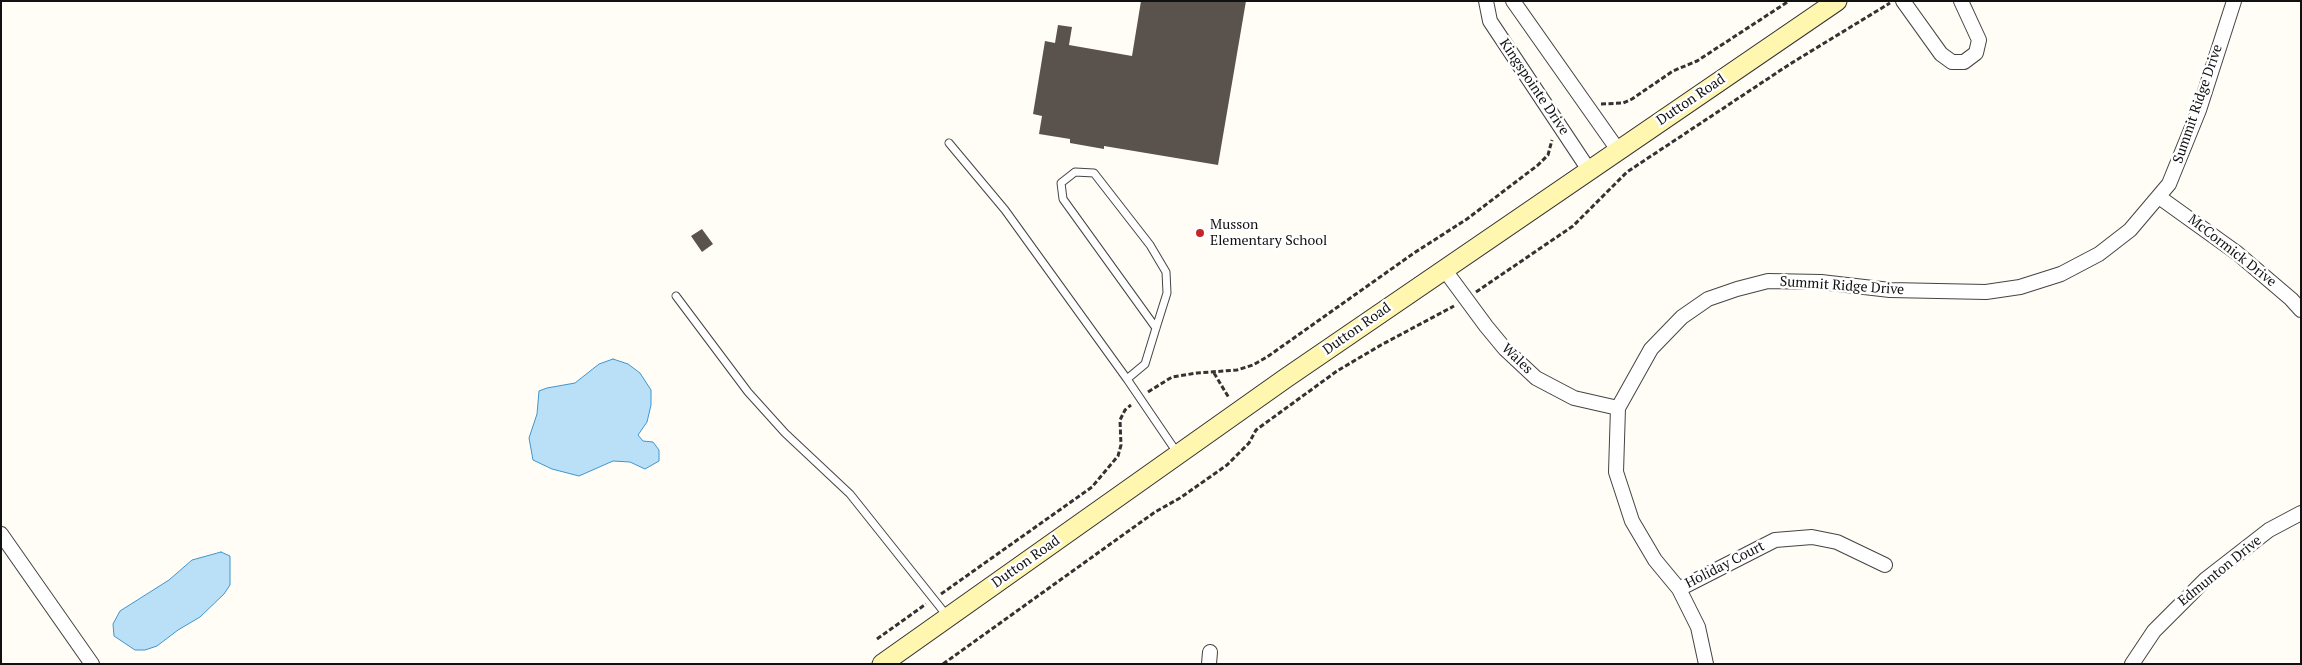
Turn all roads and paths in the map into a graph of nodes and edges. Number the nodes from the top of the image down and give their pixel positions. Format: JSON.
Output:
{"nodes":[{"id":1,"x":1486,"y":1,"type":"edge"},
{"id":2,"x":1513,"y":1,"type":"edge"},
{"id":3,"x":1789,"y":1,"type":"edge"},
{"id":4,"x":1837,"y":1,"type":"edge"},
{"id":5,"x":1892,"y":1,"type":"edge"},
{"id":6,"x":1903,"y":1,"type":"edge"},
{"id":7,"x":1961,"y":1,"type":"edge"},
{"id":8,"x":2234,"y":1,"type":"edge"},
{"id":9,"x":1591,"y":111,"type":"junction"},
{"id":10,"x":1563,"y":130,"type":"junction"},
{"id":11,"x":949,"y":144,"type":"dead end"},
{"id":12,"x":1618,"y":150,"type":"junction"},
{"id":13,"x":1589,"y":170,"type":"junction"},
{"id":14,"x":2159,"y":197,"type":"junction"},
{"id":15,"x":1444,"y":269,"type":"junction"},
{"id":16,"x":676,"y":296,"type":"dead end"},
{"id":17,"x":1466,"y":299,"type":"junction"},
{"id":18,"x":2301,"y":310,"type":"edge"},
{"id":19,"x":1156,"y":328,"type":"junction"},
{"id":20,"x":1214,"y":373,"type":"junction"},
{"id":21,"x":1127,"y":379,"type":"junction"},
{"id":22,"x":1226,"y":395,"type":"dead end"},
{"id":23,"x":1140,"y":398,"type":"junction"},
{"id":24,"x":1618,"y":408,"type":"junction"},
{"id":25,"x":1179,"y":454,"type":"junction"},
{"id":26,"x":2301,"y":513,"type":"edge"},
{"id":27,"x":1,"y":534,"type":"edge"},
{"id":28,"x":1885,"y":565,"type":"dead end"},
{"id":29,"x":1679,"y":589,"type":"junction"},
{"id":30,"x":934,"y":599,"type":"junction"},
{"id":31,"x":948,"y":617,"type":"junction"},
{"id":32,"x":877,"y":638,"type":"dead end"},
{"id":33,"x":92,"y":664,"type":"edge"},
{"id":34,"x":882,"y":664,"type":"edge"},
{"id":35,"x":943,"y":664,"type":"edge"},
{"id":36,"x":1706,"y":664,"type":"edge"},
{"id":37,"x":2132,"y":664,"type":"edge"}],
"edges":[{"from":1,"to":10,"type":"street","name":"Kingspointe Drive"},
{"from":2,"to":9,"type":"street"},
{"from":3,"to":9,"type":"path"},
{"from":4,"to":12,"type":"street","name":"Dutton Road"},
{"from":5,"to":17,"type":"path"},
{"from":6,"to":7,"type":"street"},
{"from":8,"to":14,"type":"street","name":"Summit Ridge Drive"},
{"from":9,"to":12,"type":"street"},
{"from":10,"to":13,"type":"street","name":"Kingspointe Drive"},
{"from":10,"to":20,"type":"path"},
{"from":11,"to":21,"type":"lane"},
{"from":12,"to":13,"type":"street","name":"Dutton Road"},
{"from":13,"to":15,"type":"street","name":"Dutton Road"},
{"from":14,"to":18,"type":"street","name":"McCormick Drive"},
{"from":14,"to":24,"type":"street","name":"Summit Ridge Drive"},
{"from":15,"to":17,"type":"street","name":"Wales"},
{"from":15,"to":25,"type":"street","name":"Dutton Road"},
{"from":16,"to":30,"type":"lane"},
{"from":17,"to":24,"type":"street","name":"Wales"},
{"from":17,"to":35,"type":"path"},
{"from":19,"to":19,"type":"lane"},
{"from":19,"to":21,"type":"lane"},
{"from":20,"to":22,"type":"path"},
{"from":20,"to":23,"type":"path"},
{"from":21,"to":23,"type":"lane"},
{"from":23,"to":25,"type":"lane"},
{"from":23,"to":30,"type":"path"},
{"from":24,"to":29,"type":"street","name":"Summit Ridge Drive"},
{"from":25,"to":31,"type":"street","name":"Dutton Road"},
{"from":26,"to":37,"type":"street","name":"Edmunton Drive"},
{"from":27,"to":33,"type":"street"},
{"from":28,"to":29,"type":"street","name":"Holiday Court"},
{"from":29,"to":36,"type":"street","name":"Summit Ridge Drive"},
{"from":30,"to":31,"type":"lane"},
{"from":30,"to":32,"type":"path"},
{"from":31,"to":34,"type":"street","name":"Dutton Road"}]}
